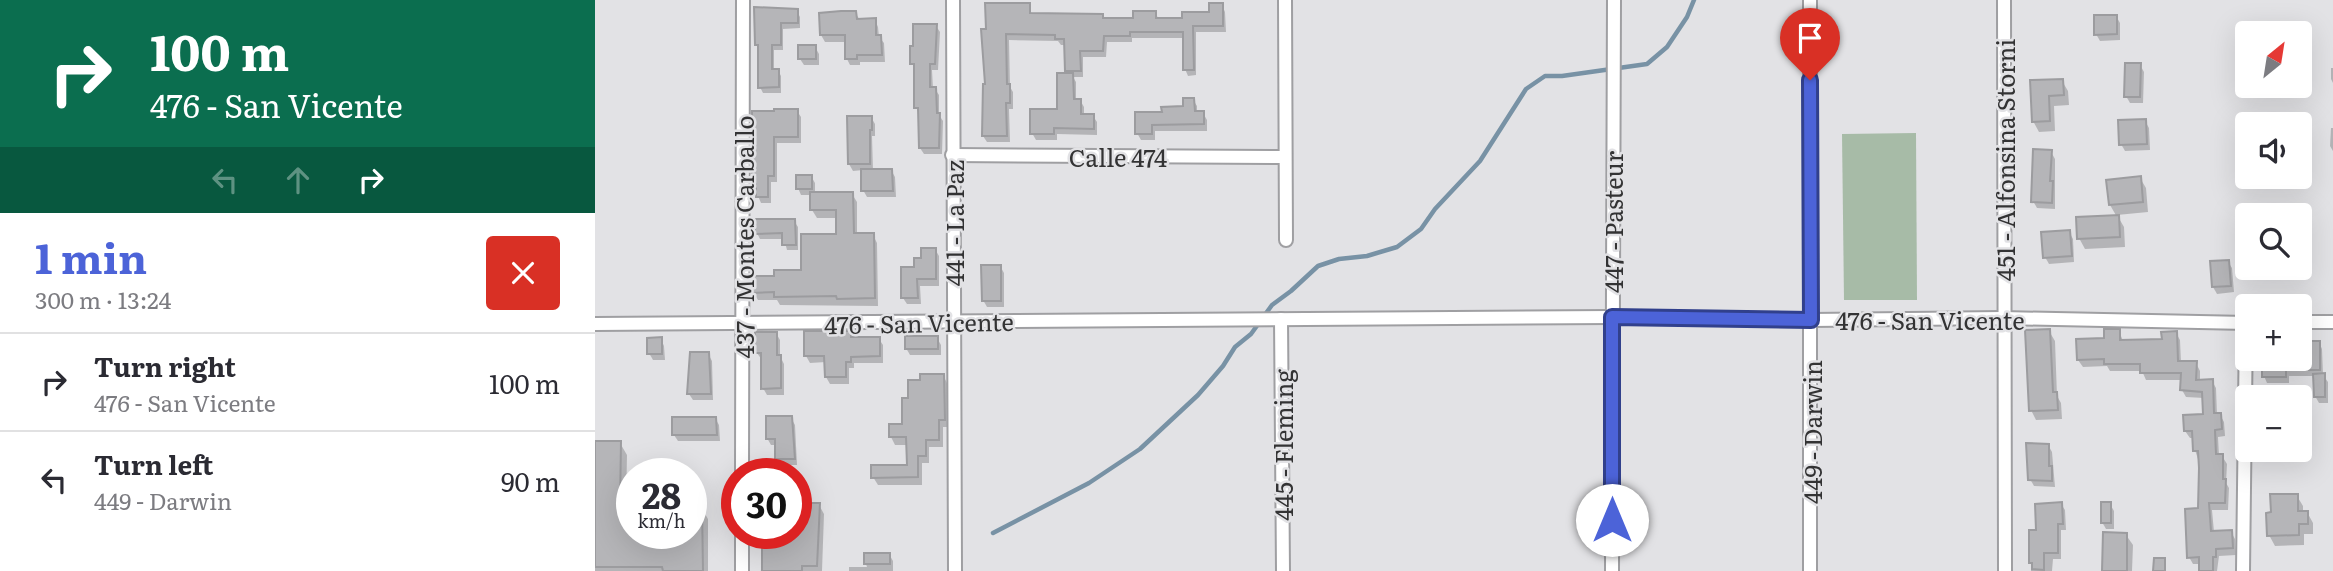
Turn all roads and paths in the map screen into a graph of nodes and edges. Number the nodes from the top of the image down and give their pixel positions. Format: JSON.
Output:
{"nodes":[{"id":1,"x":743,"y":0,"type":"edge"},
{"id":2,"x":953,"y":0,"type":"edge"},
{"id":3,"x":1285,"y":0,"type":"edge"},
{"id":4,"x":1614,"y":0,"type":"edge"},
{"id":5,"x":1810,"y":0,"type":"edge"},
{"id":6,"x":2004,"y":0,"type":"edge"},
{"id":7,"x":952,"y":155,"type":"junction"},
{"id":8,"x":1285,"y":157,"type":"junction"},
{"id":9,"x":1286,"y":240,"type":"dead end"},
{"id":10,"x":1612,"y":317,"type":"junction"},
{"id":11,"x":2003,"y":318,"type":"junction"},
{"id":12,"x":1278,"y":319,"type":"junction"},
{"id":13,"x":1811,"y":320,"type":"junction"},
{"id":14,"x":954,"y":321,"type":"junction"},
{"id":15,"x":2312,"y":322,"type":"edge"},
{"id":16,"x":2333,"y":322,"type":"edge"},
{"id":17,"x":2235,"y":323,"type":"edge"},
{"id":18,"x":595,"y":324,"type":"edge"},
{"id":19,"x":744,"y":324,"type":"junction"},
{"id":20,"x":2245,"y":371,"type":"edge"},
{"id":21,"x":742,"y":458,"type":"edge"},
{"id":22,"x":742,"y":549,"type":"edge"},
{"id":23,"x":742,"y":571,"type":"edge"},
{"id":24,"x":955,"y":571,"type":"edge"},
{"id":25,"x":1283,"y":571,"type":"edge"},
{"id":26,"x":1612,"y":571,"type":"edge"},
{"id":27,"x":1810,"y":571,"type":"edge"},
{"id":28,"x":2005,"y":571,"type":"edge"},
{"id":29,"x":2243,"y":571,"type":"edge"}],
"edges":[{"from":1,"to":19,"type":"street","name":"437 - Montes Carballo"},
{"from":2,"to":7,"type":"street","name":"441 - La Paz"},
{"from":3,"to":8,"type":"street"},
{"from":4,"to":10,"type":"street","name":"447 - Pasteur"},
{"from":5,"to":13,"type":"street","name":"449 - Darwin"},
{"from":6,"to":11,"type":"street","name":"451 - Alfonsina Storni"},
{"from":7,"to":8,"type":"street","name":"Calle 474"},
{"from":7,"to":14,"type":"street","name":"441 - La Paz"},
{"from":8,"to":9,"type":"street"},
{"from":10,"to":12,"type":"street","name":"476 - San Vicente"},
{"from":10,"to":13,"type":"street","name":"476 - San Vicente"},
{"from":10,"to":26,"type":"street","name":"447 - Pasteur"},
{"from":11,"to":13,"type":"street","name":"476 - San Vicente"},
{"from":11,"to":17,"type":"street","name":"476 - San Vicente"},
{"from":11,"to":28,"type":"street","name":"451 - Alfonsina Storni"},
{"from":12,"to":14,"type":"street","name":"476 - San Vicente"},
{"from":12,"to":25,"type":"street","name":"445 - Fleming"},
{"from":13,"to":27,"type":"street","name":"449 - Darwin"},
{"from":14,"to":19,"type":"street","name":"476 - San Vicente"},
{"from":14,"to":24,"type":"street","name":"441 - La Paz"},
{"from":15,"to":16,"type":"street"},
{"from":18,"to":19,"type":"street","name":"476 - San Vicente"},
{"from":19,"to":21,"type":"street","name":"437 - Montes Carballo"},
{"from":20,"to":29,"type":"street"},
{"from":22,"to":23,"type":"street"}]}
